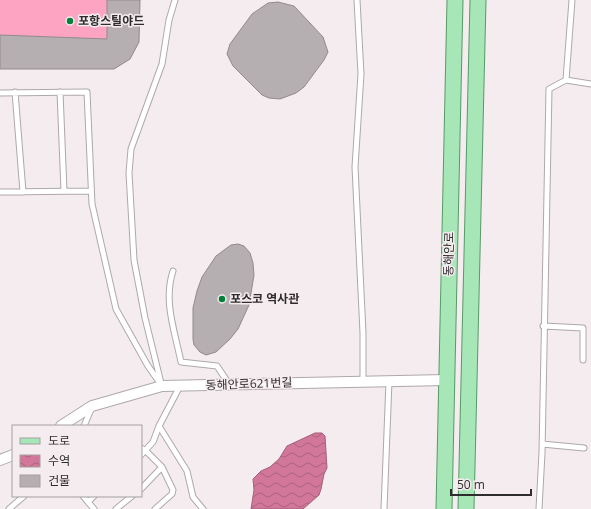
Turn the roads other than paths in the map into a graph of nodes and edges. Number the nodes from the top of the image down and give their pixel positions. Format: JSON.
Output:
{"nodes":[{"id":1,"x":175,"y":0,"type":"edge"},
{"id":2,"x":357,"y":0,"type":"edge"},
{"id":3,"x":456,"y":0,"type":"edge"},
{"id":4,"x":478,"y":0,"type":"edge"},
{"id":5,"x":572,"y":0,"type":"edge"},
{"id":6,"x":566,"y":80,"type":"junction"},
{"id":7,"x":591,"y":84,"type":"edge"},
{"id":8,"x":15,"y":92,"type":"junction"},
{"id":9,"x":60,"y":92,"type":"junction"},
{"id":10,"x":0,"y":93,"type":"edge"},
{"id":11,"x":64,"y":191,"type":"junction"},
{"id":12,"x":90,"y":191,"type":"junction"},
{"id":13,"x":0,"y":192,"type":"edge"},
{"id":14,"x":23,"y":192,"type":"junction"},
{"id":15,"x":173,"y":271,"type":"dead end"},
{"id":16,"x":543,"y":326,"type":"junction"},
{"id":17,"x":583,"y":360,"type":"dead end"},
{"id":18,"x":363,"y":380,"type":"junction"},
{"id":19,"x":389,"y":380,"type":"junction"},
{"id":20,"x":446,"y":380,"type":"junction"},
{"id":21,"x":229,"y":384,"type":"junction"},
{"id":22,"x":162,"y":386,"type":"junction"},
{"id":23,"x":180,"y":386,"type":"junction"},
{"id":24,"x":92,"y":406,"type":"junction"},
{"id":25,"x":63,"y":425,"type":"edge"},
{"id":26,"x":84,"y":425,"type":"edge"},
{"id":27,"x":159,"y":426,"type":"junction"},
{"id":28,"x":542,"y":444,"type":"junction"},
{"id":29,"x":584,"y":448,"type":"dead end"},
{"id":30,"x":143,"y":450,"type":"edge"},
{"id":31,"x":12,"y":455,"type":"edge"},
{"id":32,"x":0,"y":460,"type":"edge"},
{"id":33,"x":162,"y":468,"type":"junction"},
{"id":34,"x":142,"y":488,"type":"edge"},
{"id":35,"x":23,"y":497,"type":"edge"},
{"id":36,"x":84,"y":497,"type":"edge"},
{"id":37,"x":93,"y":497,"type":"edge"},
{"id":38,"x":131,"y":497,"type":"edge"},
{"id":39,"x":88,"y":502,"type":"junction"},
{"id":40,"x":9,"y":509,"type":"edge"},
{"id":41,"x":94,"y":509,"type":"edge"},
{"id":42,"x":116,"y":509,"type":"edge"},
{"id":43,"x":155,"y":509,"type":"edge"},
{"id":44,"x":203,"y":509,"type":"edge"},
{"id":45,"x":384,"y":509,"type":"edge"},
{"id":46,"x":444,"y":509,"type":"edge"},
{"id":47,"x":466,"y":509,"type":"edge"},
{"id":48,"x":538,"y":509,"type":"edge"}],
"edges":[{"from":1,"to":22,"type":"lane"},
{"from":2,"to":18,"type":"lane"},
{"from":3,"to":20,"type":"main road","name":"동해안로"},
{"from":4,"to":47,"type":"main road","name":"동해안로"},
{"from":5,"to":6,"type":"lane"},
{"from":6,"to":7,"type":"lane"},
{"from":6,"to":16,"type":"lane"},
{"from":8,"to":9,"type":"lane"},
{"from":8,"to":10,"type":"lane"},
{"from":8,"to":14,"type":"lane"},
{"from":9,"to":11,"type":"lane"},
{"from":9,"to":12,"type":"lane"},
{"from":11,"to":12,"type":"lane"},
{"from":11,"to":14,"type":"lane"},
{"from":12,"to":22,"type":"lane"},
{"from":13,"to":14,"type":"lane"},
{"from":15,"to":21,"type":"lane"},
{"from":16,"to":17,"type":"lane"},
{"from":16,"to":28,"type":"lane"},
{"from":18,"to":19,"type":"street","name":"동해안로621번길"},
{"from":18,"to":21,"type":"street","name":"동해안로621번길"},
{"from":19,"to":20,"type":"street","name":"동해안로621번길"},
{"from":19,"to":45,"type":"lane"},
{"from":20,"to":46,"type":"main road","name":"동해안로"},
{"from":21,"to":23,"type":"street","name":"동해안로621번길"},
{"from":22,"to":23,"type":"street","name":"동해안로621번길"},
{"from":22,"to":24,"type":"street","name":"동해안로621번길"},
{"from":23,"to":27,"type":"lane"},
{"from":24,"to":25,"type":"street","name":"동해안로621번길"},
{"from":24,"to":26,"type":"lane"},
{"from":27,"to":30,"type":"lane"},
{"from":27,"to":44,"type":"lane"},
{"from":28,"to":29,"type":"lane"},
{"from":28,"to":48,"type":"lane"},
{"from":30,"to":33,"type":"lane"},
{"from":31,"to":32,"type":"street"},
{"from":33,"to":34,"type":"lane"},
{"from":33,"to":43,"type":"lane"},
{"from":35,"to":40,"type":"lane"},
{"from":36,"to":39,"type":"lane"},
{"from":37,"to":39,"type":"lane"},
{"from":38,"to":42,"type":"lane"},
{"from":39,"to":41,"type":"lane"}]}
